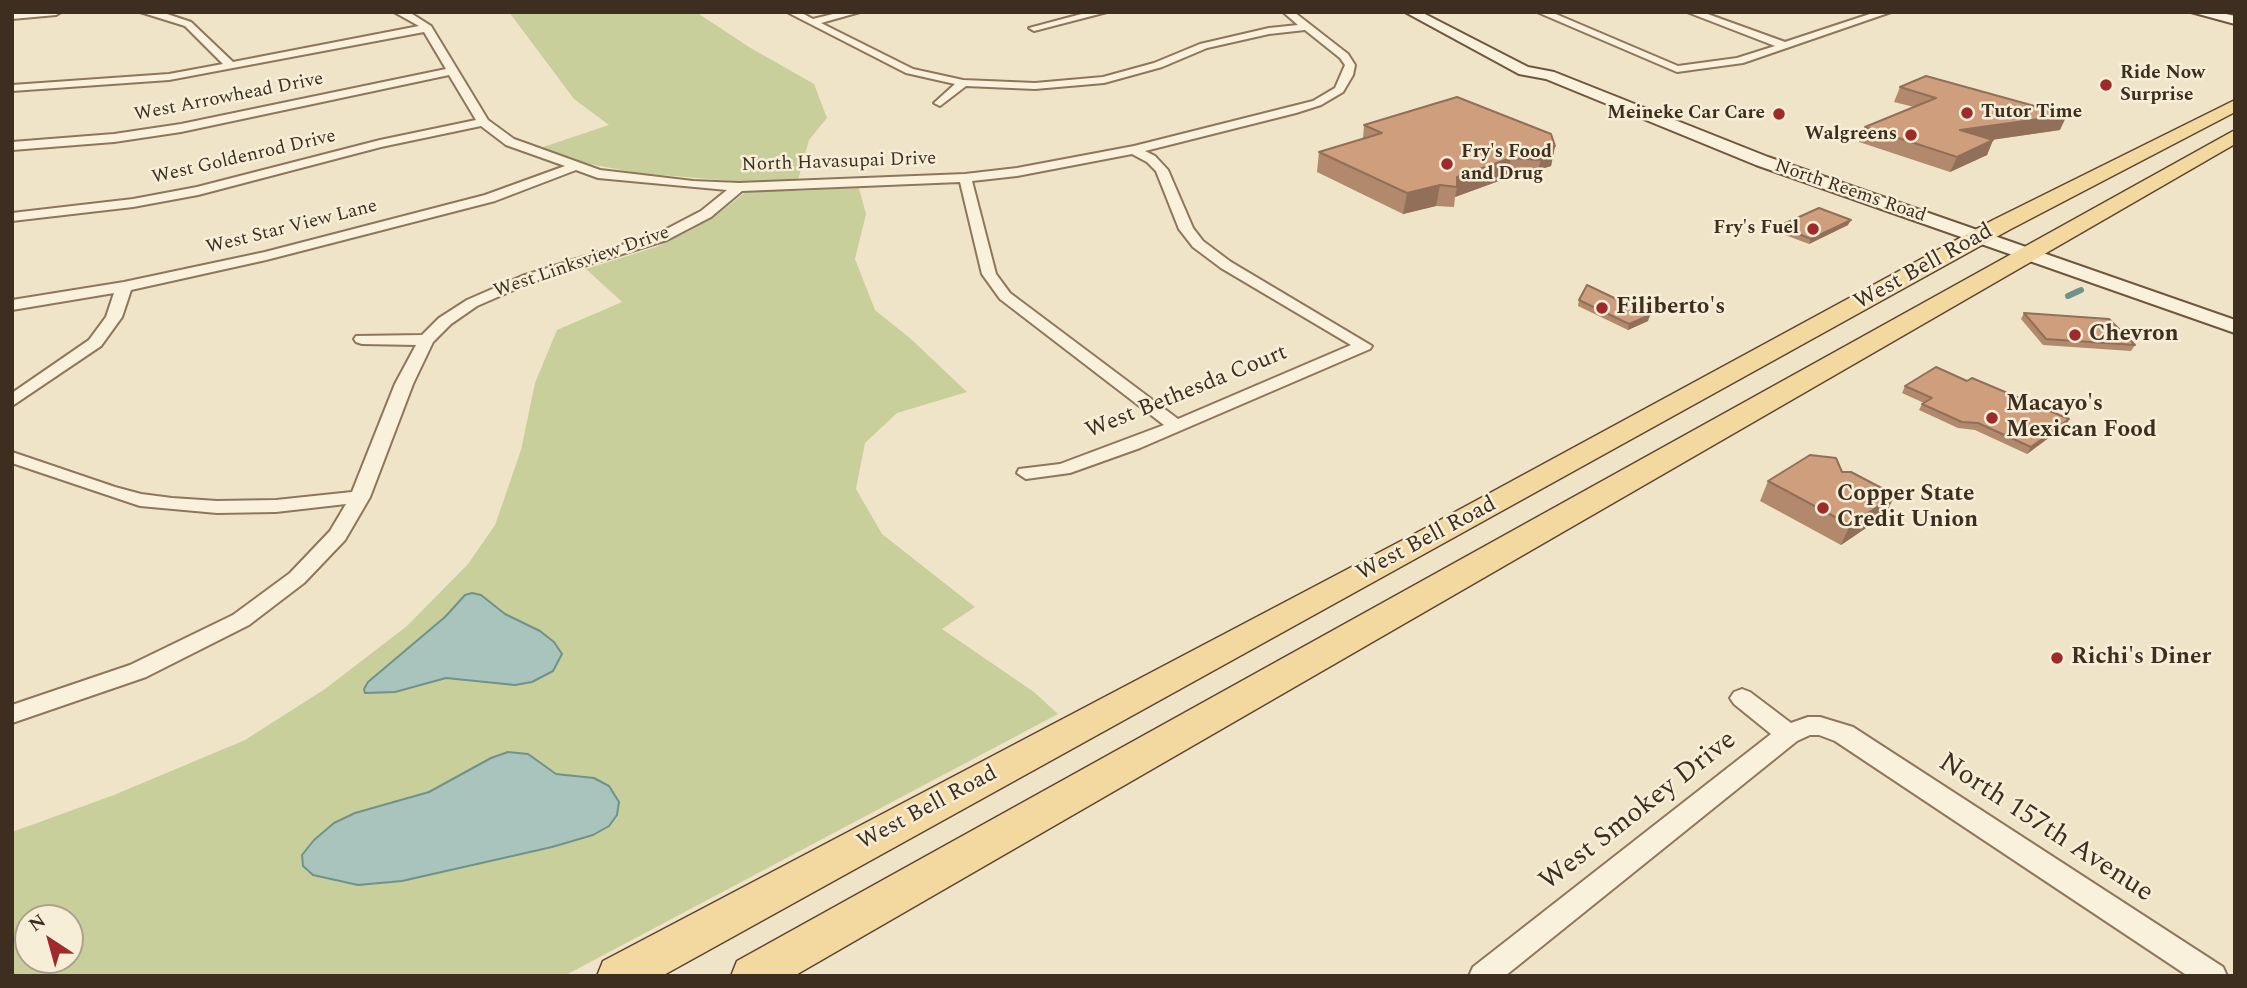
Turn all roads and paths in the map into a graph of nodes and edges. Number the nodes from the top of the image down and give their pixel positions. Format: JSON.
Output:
{"nodes":[{"id":1,"x":56,"y":12,"type":"edge"},
{"id":2,"x":145,"y":12,"type":"edge"},
{"id":3,"x":399,"y":12,"type":"edge"},
{"id":4,"x":792,"y":12,"type":"edge"},
{"id":5,"x":855,"y":12,"type":"edge"},
{"id":6,"x":1102,"y":12,"type":"edge"},
{"id":7,"x":1288,"y":12,"type":"edge"},
{"id":8,"x":1411,"y":12,"type":"edge"},
{"id":9,"x":1441,"y":12,"type":"edge"},
{"id":10,"x":1542,"y":12,"type":"edge"},
{"id":11,"x":1692,"y":12,"type":"edge"},
{"id":12,"x":1843,"y":12,"type":"edge"},
{"id":13,"x":1886,"y":12,"type":"edge"},
{"id":14,"x":2197,"y":12,"type":"edge"},
{"id":15,"x":12,"y":16,"type":"edge"},
{"id":16,"x":1865,"y":20,"type":"junction"},
{"id":17,"x":2235,"y":20,"type":"edge"},
{"id":18,"x":811,"y":22,"type":"junction"},
{"id":19,"x":1307,"y":27,"type":"junction"},
{"id":20,"x":427,"y":28,"type":"junction"},
{"id":21,"x":1034,"y":28,"type":"dead end"},
{"id":22,"x":1785,"y":46,"type":"junction"},
{"id":23,"x":231,"y":66,"type":"junction"},
{"id":24,"x":451,"y":71,"type":"junction"},
{"id":25,"x":1549,"y":75,"type":"junction"},
{"id":26,"x":963,"y":83,"type":"junction"},
{"id":27,"x":12,"y":88,"type":"edge"},
{"id":28,"x":940,"y":103,"type":"dead end"},
{"id":29,"x":2230,"y":107,"type":"edge"},
{"id":30,"x":483,"y":122,"type":"junction"},
{"id":31,"x":2183,"y":132,"type":"junction"},
{"id":32,"x":2231,"y":138,"type":"edge"},
{"id":33,"x":12,"y":146,"type":"edge"},
{"id":34,"x":1134,"y":150,"type":"junction"},
{"id":35,"x":2186,"y":163,"type":"junction"},
{"id":36,"x":574,"y":167,"type":"junction"},
{"id":37,"x":965,"y":178,"type":"junction"},
{"id":38,"x":738,"y":187,"type":"junction"},
{"id":39,"x":12,"y":217,"type":"edge"},
{"id":40,"x":1978,"y":237,"type":"junction"},
{"id":41,"x":2026,"y":254,"type":"junction"},
{"id":42,"x":124,"y":287,"type":"junction"},
{"id":43,"x":12,"y":304,"type":"edge"},
{"id":44,"x":2235,"y":327,"type":"edge"},
{"id":45,"x":362,"y":339,"type":"dead end"},
{"id":46,"x":426,"y":340,"type":"junction"},
{"id":47,"x":1707,"y":387,"type":"junction"},
{"id":48,"x":12,"y":401,"type":"edge"},
{"id":49,"x":1752,"y":410,"type":"junction"},
{"id":50,"x":1177,"y":426,"type":"junction"},
{"id":51,"x":12,"y":457,"type":"edge"},
{"id":52,"x":1026,"y":473,"type":"dead end"},
{"id":53,"x":360,"y":497,"type":"junction"},
{"id":54,"x":1742,"y":698,"type":"dead end"},
{"id":55,"x":12,"y":715,"type":"edge"},
{"id":56,"x":1788,"y":734,"type":"junction"},
{"id":57,"x":1844,"y":734,"type":"joint"},
{"id":58,"x":668,"y":964,"type":"edge"},
{"id":59,"x":2202,"y":973,"type":"edge"},
{"id":60,"x":619,"y":976,"type":"edge"},
{"id":61,"x":753,"y":976,"type":"edge"},
{"id":62,"x":1483,"y":976,"type":"edge"}],
"edges":[{"from":1,"to":15,"type":"street"},
{"from":2,"to":23,"type":"street"},
{"from":3,"to":20,"type":"street"},
{"from":4,"to":18,"type":"street"},
{"from":5,"to":18,"type":"street"},
{"from":6,"to":21,"type":"street"},
{"from":7,"to":19,"type":"street"},
{"from":8,"to":25,"type":"main road","name":"North Reems Road"},
{"from":9,"to":25,"type":"main road","name":"North Reems Road"},
{"from":10,"to":22,"type":"street"},
{"from":11,"to":22,"type":"street"},
{"from":12,"to":16,"type":"street"},
{"from":13,"to":16,"type":"street"},
{"from":14,"to":17,"type":"main road"},
{"from":16,"to":22,"type":"street"},
{"from":18,"to":26,"type":"street"},
{"from":19,"to":26,"type":"street"},
{"from":19,"to":34,"type":"street","name":"North Havasupai Drive"},
{"from":20,"to":23,"type":"street"},
{"from":20,"to":24,"type":"street","name":"North Havasupai Drive"},
{"from":23,"to":27,"type":"street"},
{"from":24,"to":30,"type":"street","name":"North Havasupai Drive"},
{"from":24,"to":33,"type":"street","name":"West Arrowhead Drive"},
{"from":25,"to":40,"type":"main road","name":"North Reems Road"},
{"from":26,"to":28,"type":"street"},
{"from":29,"to":31,"type":"main road","name":"West Bell Road"},
{"from":29,"to":32,"type":"main road"},
{"from":30,"to":36,"type":"street","name":"North Havasupai Drive"},
{"from":30,"to":39,"type":"street","name":"West Goldenrod Drive"},
{"from":31,"to":35,"type":"main road"},
{"from":31,"to":40,"type":"main road","name":"West Bell Road"},
{"from":32,"to":35,"type":"main road","name":"West Bell Road"},
{"from":34,"to":37,"type":"street","name":"North Havasupai Drive"},
{"from":34,"to":50,"type":"street","name":"West Bethesda Court"},
{"from":35,"to":41,"type":"main road","name":"West Bell Road"},
{"from":36,"to":38,"type":"street","name":"North Havasupai Drive"},
{"from":36,"to":42,"type":"street","name":"West Star View Lane"},
{"from":37,"to":38,"type":"street","name":"North Havasupai Drive"},
{"from":37,"to":50,"type":"street"},
{"from":38,"to":46,"type":"street","name":"West Linksview Drive"},
{"from":40,"to":41,"type":"main road","name":"North Reems Road"},
{"from":40,"to":47,"type":"main road","name":"West Bell Road"},
{"from":41,"to":44,"type":"main road","name":"North Reems Road"},
{"from":41,"to":49,"type":"main road","name":"West Bell Road"},
{"from":42,"to":43,"type":"street","name":"West Star View Lane"},
{"from":42,"to":48,"type":"street"},
{"from":45,"to":46,"type":"street"},
{"from":46,"to":53,"type":"street","name":"West Linksview Drive"},
{"from":47,"to":49,"type":"main road"},
{"from":47,"to":58,"type":"main road","name":"West Bell Road"},
{"from":49,"to":61,"type":"main road","name":"West Bell Road"},
{"from":50,"to":52,"type":"street","name":"West Bethesda Court"},
{"from":51,"to":53,"type":"street"},
{"from":53,"to":55,"type":"street","name":"West Linksview Drive"},
{"from":54,"to":56,"type":"street"},
{"from":56,"to":57,"type":"street","name":"West Smokey Drive"},
{"from":56,"to":62,"type":"street","name":"West Smokey Drive"},
{"from":57,"to":59,"type":"street","name":"North 157th Avenue"},
{"from":58,"to":60,"type":"main road","name":"West Bell Road"}]}
